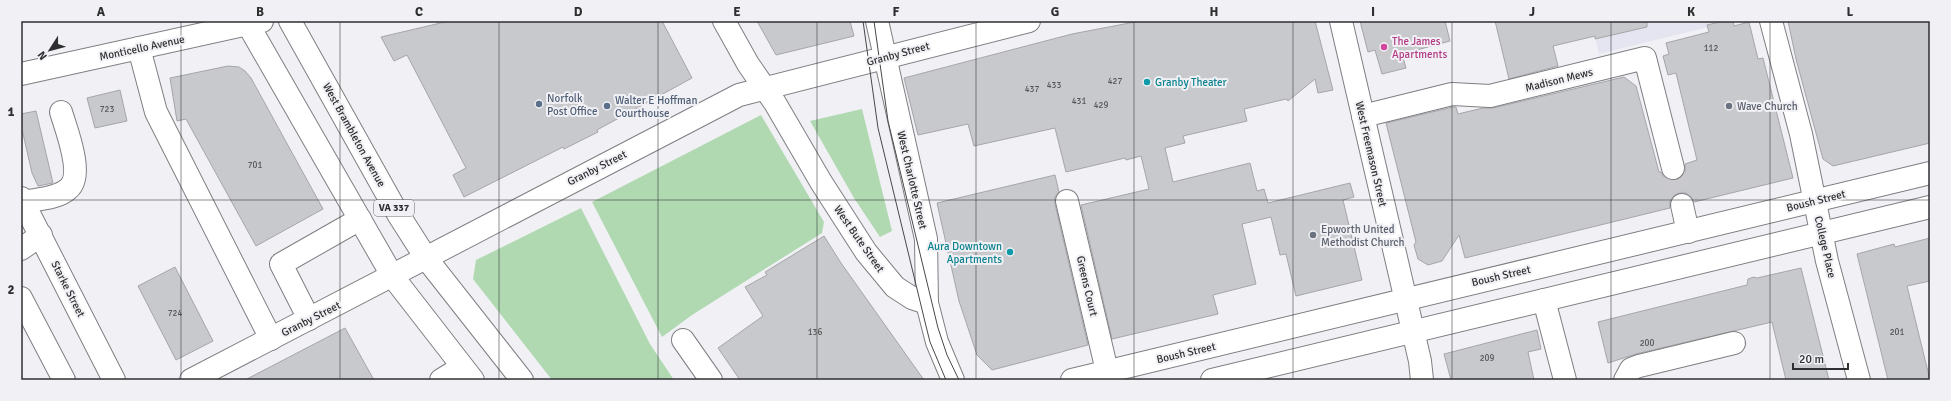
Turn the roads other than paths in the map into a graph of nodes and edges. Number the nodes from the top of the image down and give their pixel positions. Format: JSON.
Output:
{"nodes":[{"id":1,"x":290,"y":21,"type":"edge"},
{"id":2,"x":724,"y":21,"type":"edge"},
{"id":3,"x":877,"y":21,"type":"edge"},
{"id":4,"x":1028,"y":21,"type":"edge"},
{"id":5,"x":1341,"y":21,"type":"edge"},
{"id":6,"x":1771,"y":21,"type":"edge"},
{"id":7,"x":253,"y":22,"type":"edge"},
{"id":8,"x":139,"y":48,"type":"junction"},
{"id":9,"x":886,"y":57,"type":"junction"},
{"id":10,"x":21,"y":74,"type":"edge"},
{"id":11,"x":765,"y":88,"type":"junction"},
{"id":12,"x":62,"y":112,"type":"dead end"},
{"id":13,"x":1363,"y":116,"type":"junction"},
{"id":14,"x":1672,"y":168,"type":"tunnel mouth"},
{"id":15,"x":1930,"y":173,"type":"edge"},
{"id":16,"x":22,"y":200,"type":"edge"},
{"id":17,"x":1068,"y":201,"type":"dead end"},
{"id":18,"x":1815,"y":201,"type":"junction"},
{"id":19,"x":1682,"y":205,"type":"tunnel mouth"},
{"id":20,"x":1930,"y":207,"type":"edge"},
{"id":21,"x":360,"y":219,"type":"junction"},
{"id":22,"x":1688,"y":232,"type":"junction"},
{"id":23,"x":1821,"y":233,"type":"junction"},
{"id":24,"x":41,"y":235,"type":"junction"},
{"id":25,"x":21,"y":249,"type":"edge"},
{"id":26,"x":426,"y":258,"type":"junction"},
{"id":27,"x":392,"y":276,"type":"junction"},
{"id":28,"x":21,"y":298,"type":"edge"},
{"id":29,"x":1405,"y":299,"type":"junction"},
{"id":30,"x":1544,"y":300,"type":"junction"},
{"id":31,"x":927,"y":303,"type":"junction"},
{"id":32,"x":309,"y":319,"type":"junction"},
{"id":33,"x":1413,"y":332,"type":"junction"},
{"id":34,"x":271,"y":339,"type":"junction"},
{"id":35,"x":683,"y":340,"type":"dead end"},
{"id":36,"x":1734,"y":343,"type":"dead end"},
{"id":37,"x":1107,"y":371,"type":"junction"},
{"id":38,"x":468,"y":373,"type":"edge"},
{"id":39,"x":64,"y":380,"type":"edge"},
{"id":40,"x":114,"y":380,"type":"edge"},
{"id":41,"x":191,"y":380,"type":"edge"},
{"id":42,"x":441,"y":380,"type":"edge"},
{"id":43,"x":522,"y":380,"type":"edge"},
{"id":44,"x":711,"y":380,"type":"edge"},
{"id":45,"x":953,"y":380,"type":"edge"},
{"id":46,"x":1072,"y":380,"type":"edge"},
{"id":47,"x":1212,"y":380,"type":"edge"},
{"id":48,"x":1422,"y":380,"type":"edge"},
{"id":49,"x":1565,"y":380,"type":"edge"},
{"id":50,"x":1625,"y":380,"type":"edge"},
{"id":51,"x":1859,"y":380,"type":"edge"}],
"edges":[{"from":1,"to":26,"type":"street","name":"West Brambleton Avenue","number":"VA 337"},
{"from":2,"to":11,"type":"street","name":"West Bute Street"},
{"from":3,"to":9,"type":"street","name":"West Charlotte Street"},
{"from":4,"to":9,"type":"street","name":"Granby Street"},
{"from":5,"to":13,"type":"street","name":"West Freemason Street"},
{"from":6,"to":18,"type":"street","name":"College Place"},
{"from":7,"to":8,"type":"street","name":"Monticello Avenue"},
{"from":7,"to":21,"type":"street","number":"VA 337"},
{"from":8,"to":10,"type":"street","name":"Monticello Avenue"},
{"from":8,"to":34,"type":"street"},
{"from":9,"to":11,"type":"street","name":"Granby Street"},
{"from":9,"to":31,"type":"street","name":"West Charlotte Street"},
{"from":11,"to":26,"type":"street","name":"Granby Street"},
{"from":11,"to":31,"type":"street","name":"West Bute Street"},
{"from":12,"to":16,"type":"street"},
{"from":13,"to":14,"type":"street","name":"Madison Mews"},
{"from":13,"to":29,"type":"street","name":"West Freemason Street"},
{"from":15,"to":18,"type":"street","name":"Boush Street"},
{"from":16,"to":24,"type":"street","name":"Starke Street"},
{"from":17,"to":37,"type":"street","name":"Greens Court"},
{"from":18,"to":22,"type":"street","name":"Boush Street"},
{"from":18,"to":23,"type":"street","name":"College Place"},
{"from":19,"to":22,"type":"street"},
{"from":20,"to":23,"type":"street"},
{"from":21,"to":27,"type":"street","number":"VA 337"},
{"from":21,"to":32,"type":"street"},
{"from":22,"to":29,"type":"street","name":"Boush Street"},
{"from":23,"to":30,"type":"street"},
{"from":23,"to":51,"type":"street","name":"College Place"},
{"from":24,"to":25,"type":"street"},
{"from":24,"to":40,"type":"street","name":"Starke Street"},
{"from":26,"to":27,"type":"street","name":"Granby Street"},
{"from":26,"to":43,"type":"street","name":"West Brambleton Avenue","number":"VA 337"},
{"from":27,"to":32,"type":"street","name":"Granby Street"},
{"from":27,"to":38,"type":"street","number":"VA 337"},
{"from":28,"to":39,"type":"street"},
{"from":29,"to":33,"type":"street","name":"West Freemason Street"},
{"from":29,"to":37,"type":"street","name":"Boush Street"},
{"from":30,"to":33,"type":"street"},
{"from":30,"to":49,"type":"street"},
{"from":31,"to":45,"type":"street"},
{"from":32,"to":34,"type":"street","name":"Granby Street"},
{"from":33,"to":47,"type":"street"},
{"from":33,"to":48,"type":"street","name":"West Freemason Street"},
{"from":34,"to":41,"type":"street","name":"Granby Street"},
{"from":35,"to":44,"type":"street"},
{"from":36,"to":50,"type":"street"},
{"from":37,"to":46,"type":"street","name":"Boush Street"},
{"from":38,"to":42,"type":"street"}]}
